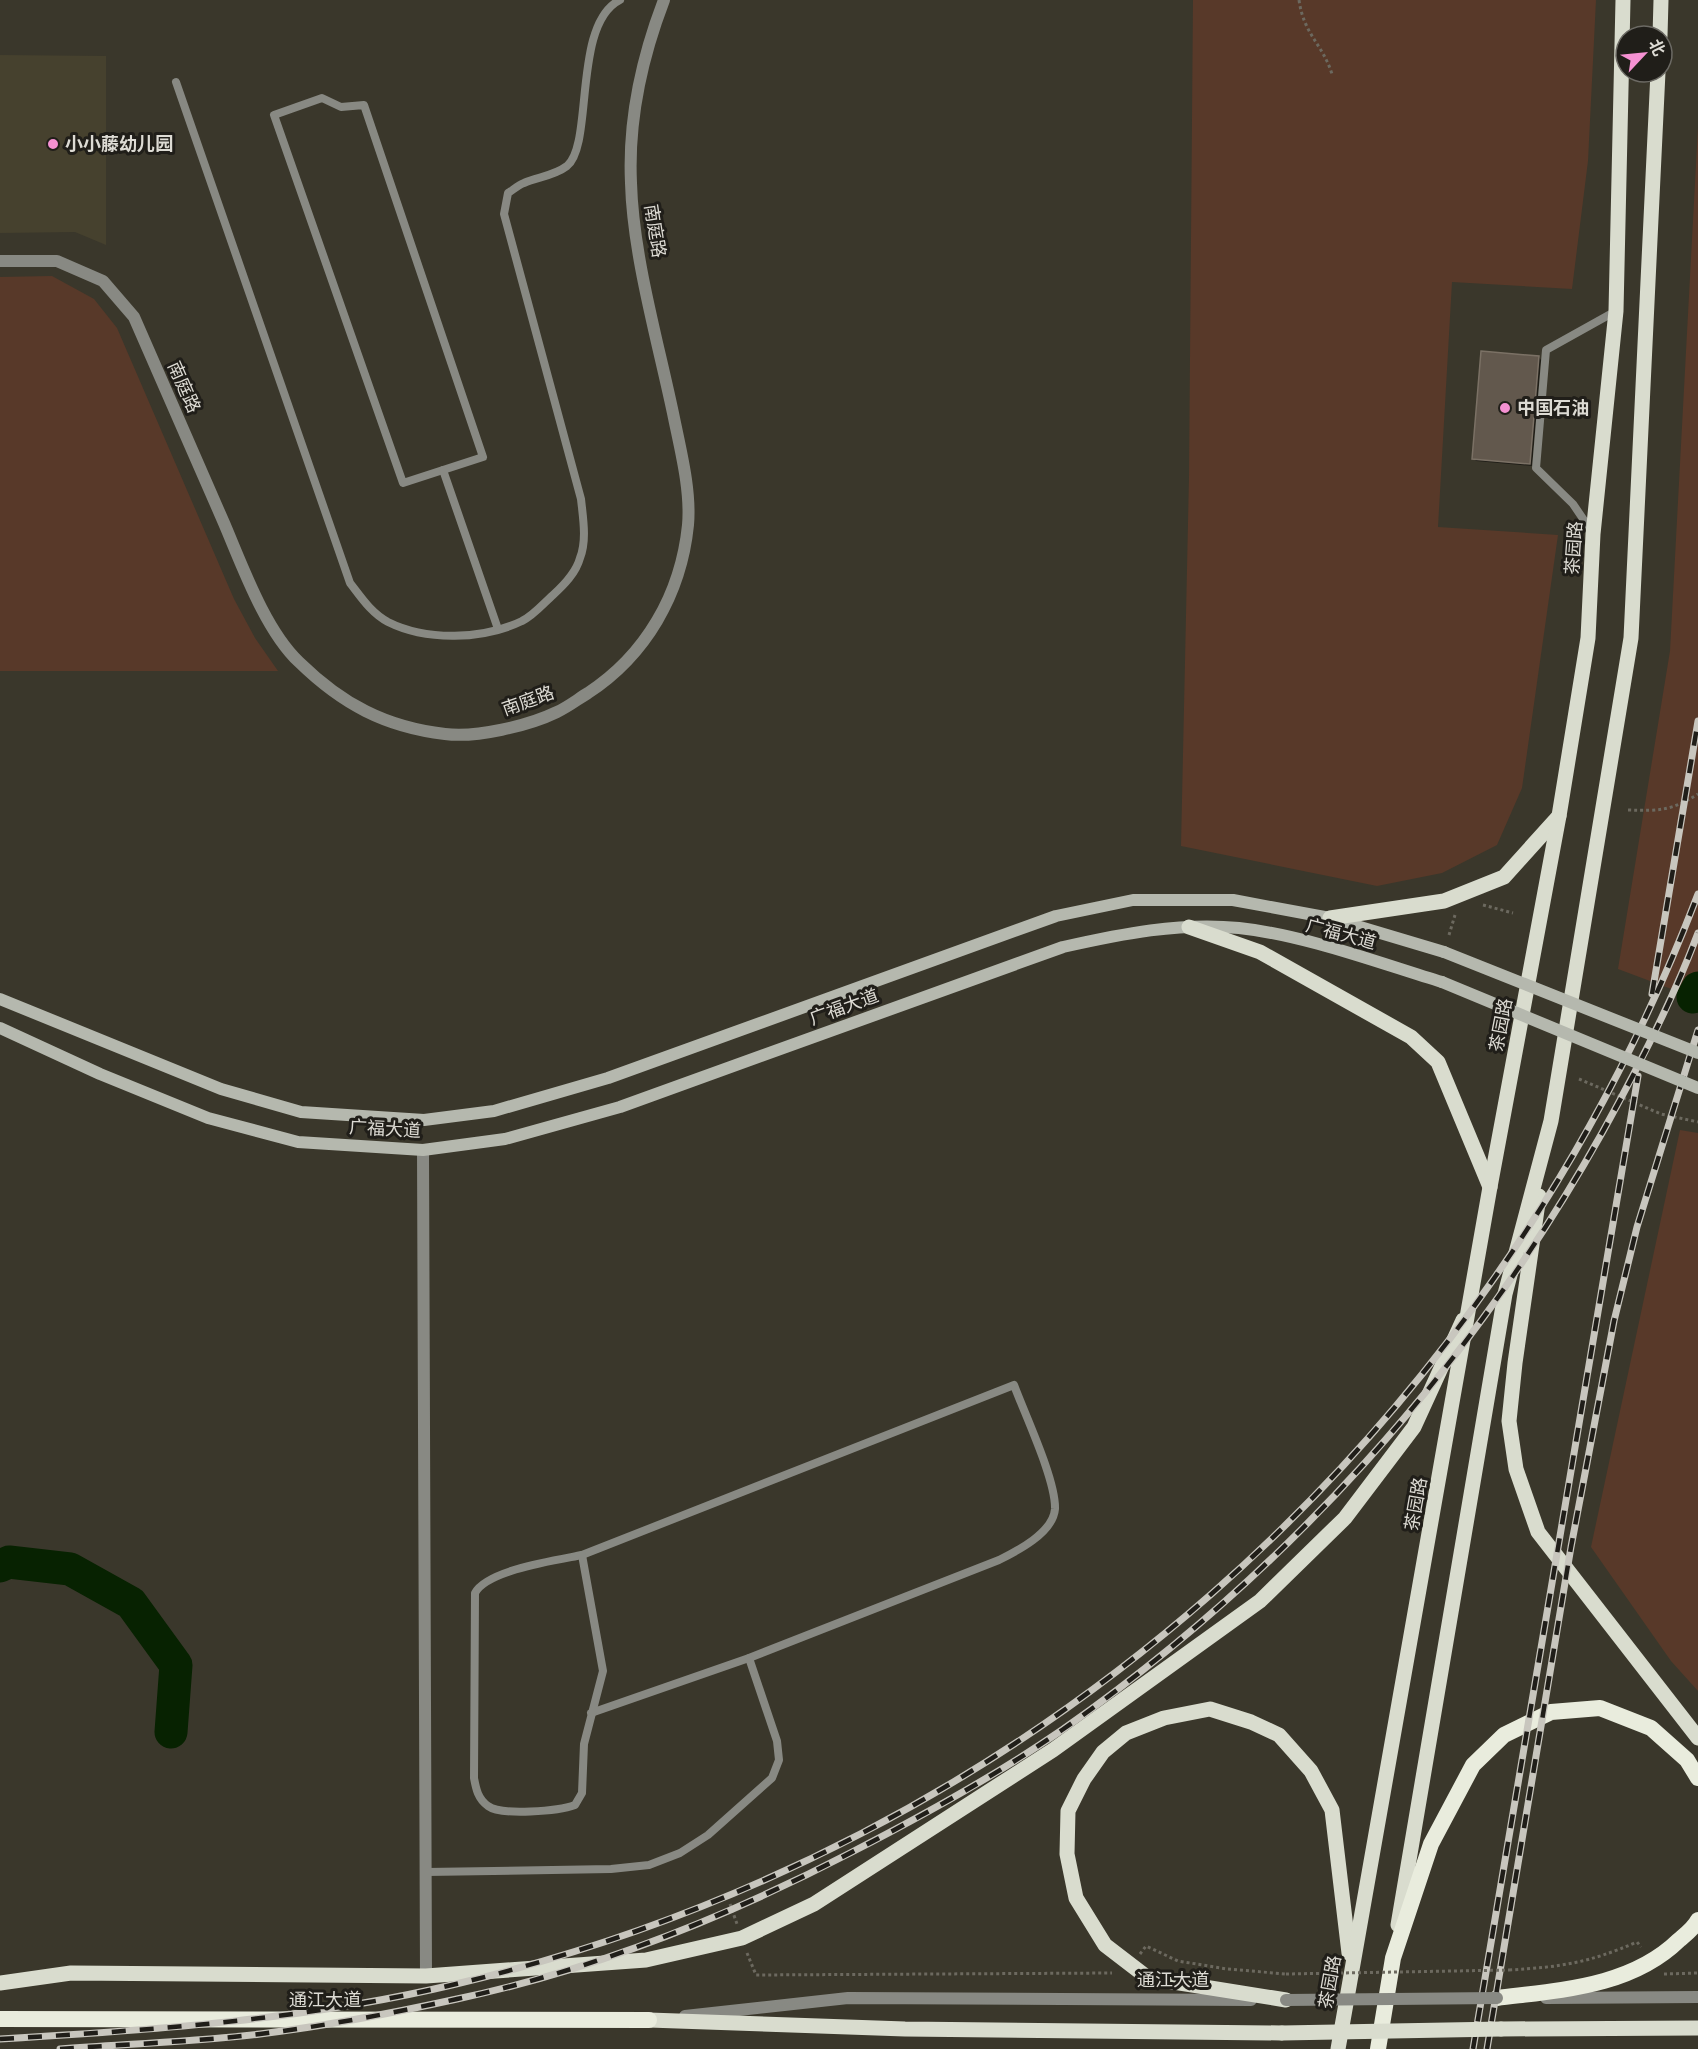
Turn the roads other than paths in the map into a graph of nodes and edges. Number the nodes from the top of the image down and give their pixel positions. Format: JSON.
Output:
{"nodes":[{"id":1,"x":620,"y":0,"type":"edge"},
{"id":2,"x":664,"y":0,"type":"edge"},
{"id":3,"x":1623,"y":0,"type":"edge"},
{"id":4,"x":1661,"y":0,"type":"edge"},
{"id":5,"x":1660,"y":24,"type":"edge"},
{"id":6,"x":176,"y":82,"type":"dead end"},
{"id":7,"x":1657,"y":84,"type":"edge"},
{"id":8,"x":0,"y":261,"type":"edge"},
{"id":9,"x":1616,"y":311,"type":"junction"},
{"id":10,"x":443,"y":470,"type":"junction"},
{"id":11,"x":1593,"y":534,"type":"junction"},
{"id":12,"x":498,"y":629,"type":"junction"},
{"id":13,"x":1559,"y":816,"type":"junction"},
{"id":14,"x":1330,"y":918,"type":"junction"},
{"id":15,"x":1189,"y":927,"type":"junction"},
{"id":16,"x":0,"y":999,"type":"edge"},
{"id":17,"x":0,"y":1028,"type":"edge"},
{"id":18,"x":1698,"y":1053,"type":"edge"},
{"id":19,"x":1698,"y":1088,"type":"edge"},
{"id":20,"x":1551,"y":1121,"type":"junction"},
{"id":21,"x":423,"y":1150,"type":"junction"},
{"id":22,"x":1490,"y":1187,"type":"junction"},
{"id":23,"x":1472,"y":1298,"type":"junction"},
{"id":24,"x":582,"y":1555,"type":"junction"},
{"id":25,"x":749,"y":1658,"type":"junction"},
{"id":26,"x":591,"y":1713,"type":"junction"},
{"id":27,"x":1698,"y":1738,"type":"edge"},
{"id":28,"x":1698,"y":1778,"type":"edge"},
{"id":29,"x":426,"y":1872,"type":"junction"},
{"id":30,"x":1698,"y":1920,"type":"edge"},
{"id":31,"x":1393,"y":1958,"type":"junction"},
{"id":32,"x":1351,"y":1972,"type":"junction"},
{"id":33,"x":426,"y":1976,"type":"junction"},
{"id":34,"x":0,"y":1983,"type":"edge"},
{"id":35,"x":1698,"y":1997,"type":"edge"},
{"id":36,"x":1497,"y":1998,"type":"junction"},
{"id":37,"x":1286,"y":2000,"type":"junction"},
{"id":38,"x":0,"y":2019,"type":"edge"},
{"id":39,"x":649,"y":2020,"type":"junction"},
{"id":40,"x":1698,"y":2028,"type":"edge"},
{"id":41,"x":1338,"y":2049,"type":"edge"},
{"id":42,"x":1378,"y":2049,"type":"edge"}],
"edges":[{"from":1,"to":12,"type":"lane"},
{"from":2,"to":8,"type":"street","name":"南庭路"},
{"from":3,"to":9,"type":"main road","name":"茶园路"},
{"from":4,"to":5,"type":"main road"},
{"from":6,"to":12,"type":"lane"},
{"from":7,"to":20,"type":"main road"},
{"from":9,"to":11,"type":"main road","name":"茶园路"},
{"from":9,"to":11,"type":"lane"},
{"from":10,"to":10,"type":"lane"},
{"from":10,"to":12,"type":"lane"},
{"from":11,"to":13,"type":"main road","name":"茶园路"},
{"from":13,"to":14,"type":"main road"},
{"from":13,"to":22,"type":"main road","name":"茶园路"},
{"from":14,"to":16,"type":"main road","name":"广福大道"},
{"from":14,"to":18,"type":"main road","name":"广福大道","bridge":true},
{"from":15,"to":19,"type":"main road","name":"广福大道","bridge":true},
{"from":15,"to":21,"type":"main road","name":"广福大道"},
{"from":15,"to":22,"type":"main road"},
{"from":17,"to":21,"type":"main road","name":"广福大道"},
{"from":20,"to":27,"type":"main road"},
{"from":20,"to":31,"type":"main road"},
{"from":21,"to":29,"type":"street"},
{"from":22,"to":23,"type":"main road","name":"茶园路"},
{"from":23,"to":32,"type":"main road","name":"茶园路"},
{"from":23,"to":33,"type":"main road"},
{"from":24,"to":25,"type":"lane"},
{"from":24,"to":26,"type":"lane"},
{"from":24,"to":26,"type":"lane"},
{"from":25,"to":26,"type":"lane"},
{"from":25,"to":29,"type":"lane"},
{"from":28,"to":31,"type":"highway"},
{"from":29,"to":33,"type":"street"},
{"from":30,"to":36,"type":"highway"},
{"from":31,"to":42,"type":"highway"},
{"from":32,"to":37,"type":"main road"},
{"from":32,"to":41,"type":"main road","name":"茶园路"},
{"from":33,"to":34,"type":"main road"},
{"from":35,"to":36,"type":"street","name":"通江大道"},
{"from":36,"to":37,"type":"street","name":"通江大道","bridge":true},
{"from":37,"to":39,"type":"street","name":"通江大道"},
{"from":38,"to":39,"type":"highway","name":"通江大道"},
{"from":39,"to":40,"type":"main road","name":"通江大道","bridge":true}]}
